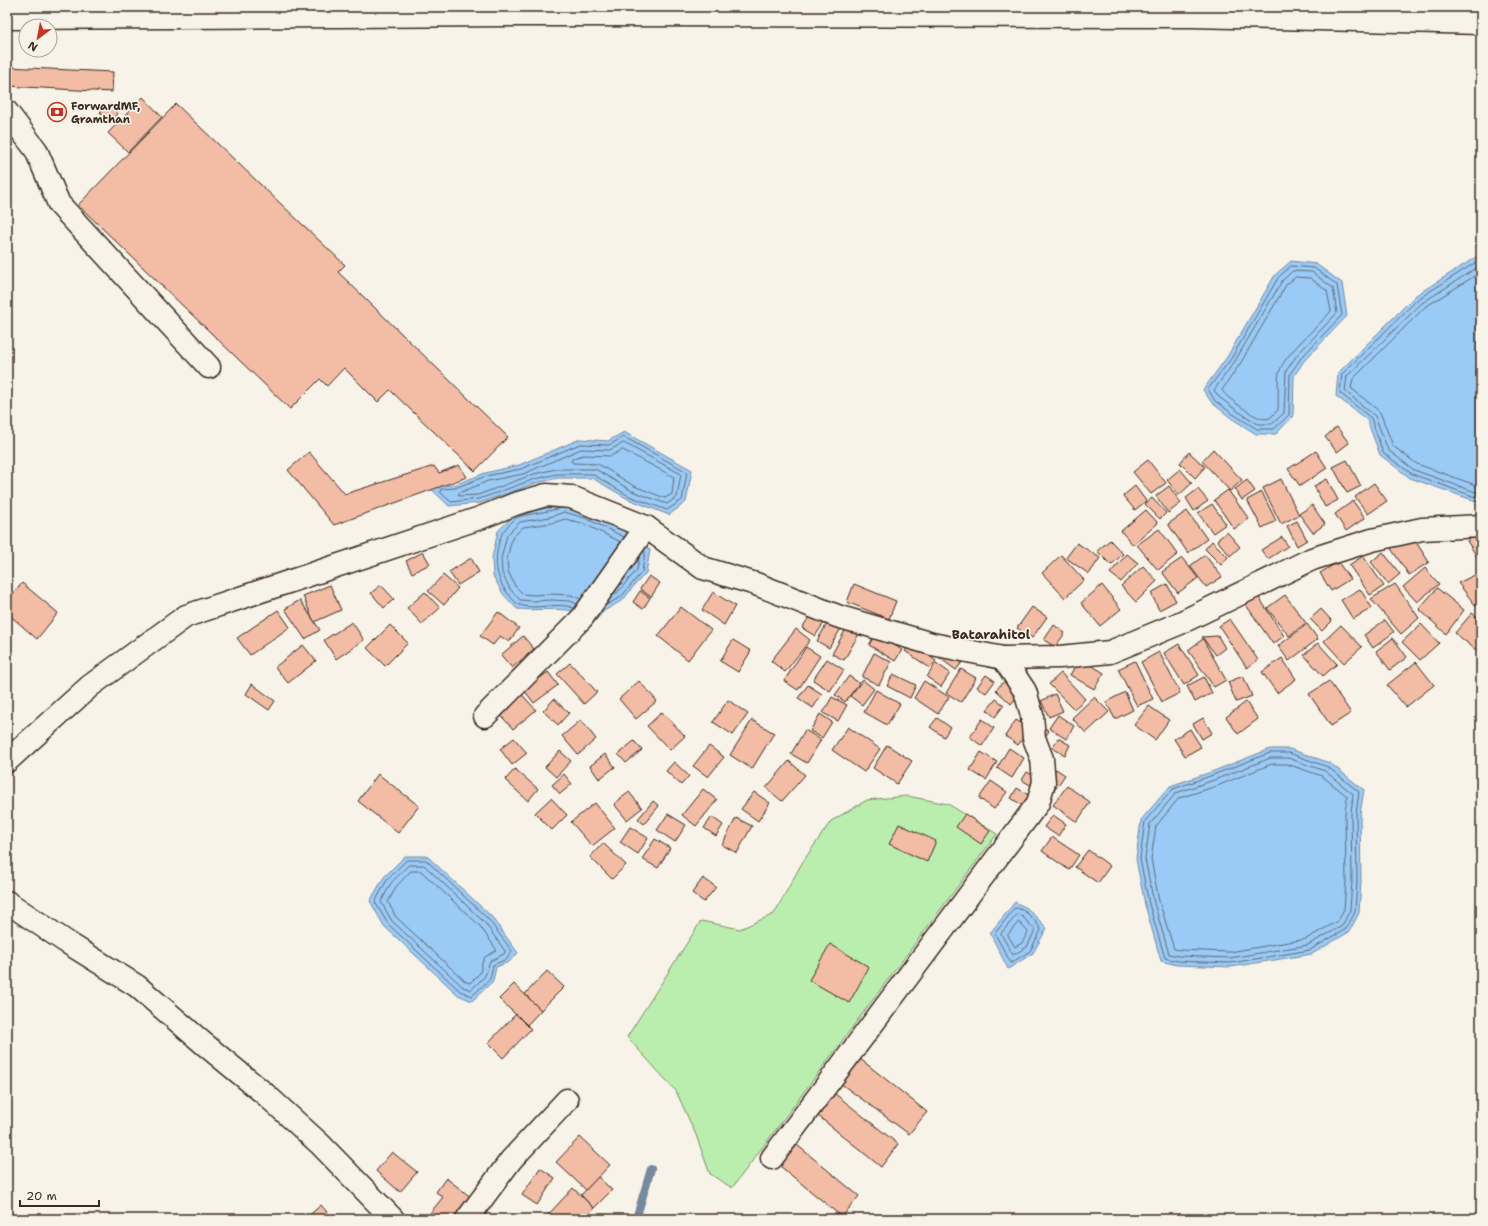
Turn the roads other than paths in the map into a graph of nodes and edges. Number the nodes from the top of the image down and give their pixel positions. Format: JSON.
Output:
{"nodes":[{"id":1,"x":7,"y":18,"type":"edge"},
{"id":2,"x":1481,"y":23,"type":"edge"},
{"id":3,"x":7,"y":112,"type":"edge"},
{"id":4,"x":209,"y":368,"type":"dead end"},
{"id":5,"x":1481,"y":526,"type":"edge"},
{"id":6,"x":646,"y":527,"type":"junction"},
{"id":7,"x":1003,"y":658,"type":"junction"},
{"id":8,"x":485,"y":716,"type":"dead end"},
{"id":9,"x":7,"y":761,"type":"edge"},
{"id":10,"x":7,"y":902,"type":"edge"},
{"id":11,"x":567,"y":1100,"type":"dead end"},
{"id":12,"x":772,"y":1158,"type":"dead end"},
{"id":13,"x":393,"y":1219,"type":"edge"},
{"id":14,"x":467,"y":1219,"type":"edge"}],
"edges":[{"from":1,"to":2,"type":"street"},
{"from":3,"to":4,"type":"street"},
{"from":5,"to":7,"type":"street"},
{"from":6,"to":7,"type":"street"},
{"from":6,"to":8,"type":"street"},
{"from":6,"to":9,"type":"street"},
{"from":7,"to":12,"type":"street"},
{"from":10,"to":13,"type":"street"},
{"from":11,"to":14,"type":"street"}]}
